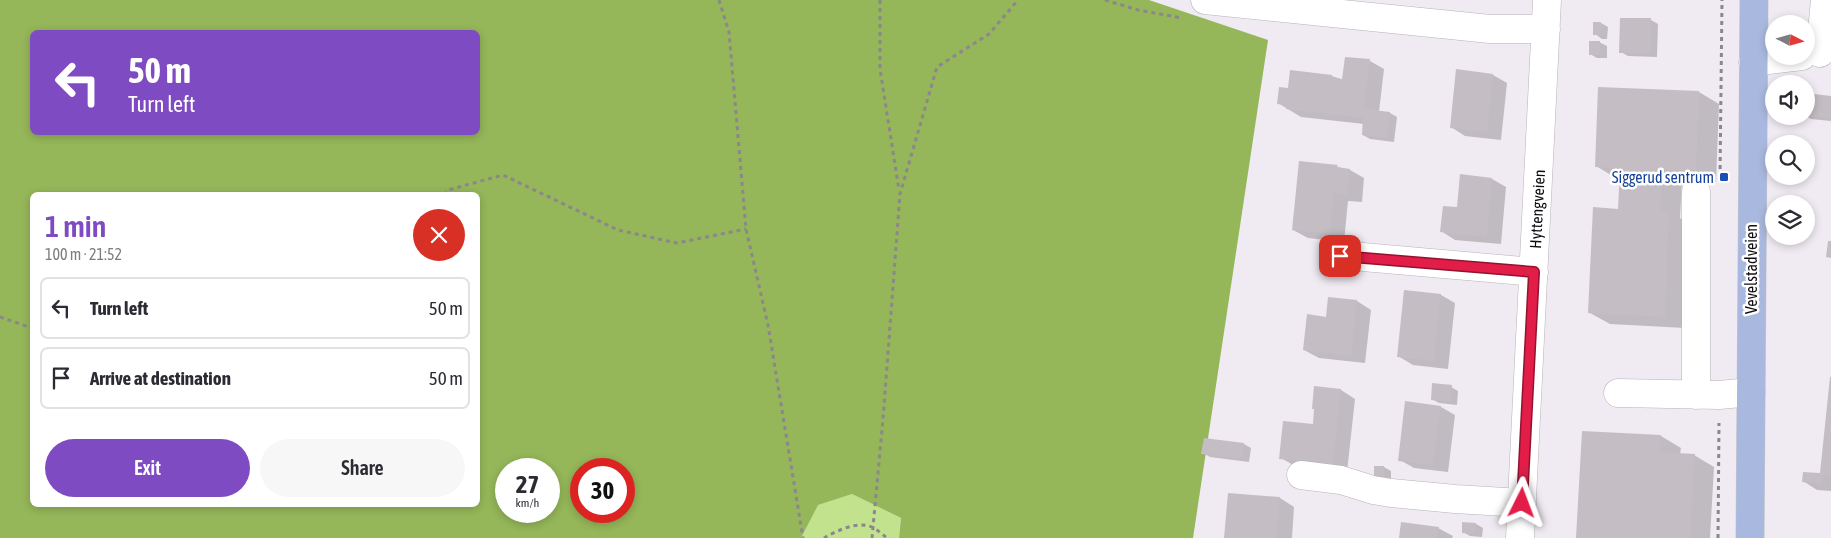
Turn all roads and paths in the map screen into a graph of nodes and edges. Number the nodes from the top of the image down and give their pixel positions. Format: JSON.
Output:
{"nodes":[{"id":1,"x":719,"y":0,"type":"edge"},
{"id":2,"x":880,"y":0,"type":"edge"},
{"id":3,"x":1018,"y":0,"type":"edge"},
{"id":4,"x":1105,"y":0,"type":"edge"},
{"id":5,"x":1547,"y":0,"type":"edge"},
{"id":6,"x":1754,"y":0,"type":"edge"},
{"id":7,"x":1825,"y":0,"type":"edge"},
{"id":8,"x":1195,"y":9,"type":"edge"},
{"id":9,"x":1546,"y":29,"type":"junction"},
{"id":10,"x":1815,"y":54,"type":"edge"},
{"id":11,"x":1765,"y":60,"type":"edge"},
{"id":12,"x":1753,"y":62,"type":"junction"},
{"id":13,"x":446,"y":192,"type":"edge"},
{"id":14,"x":1696,"y":192,"type":"dead end"},
{"id":15,"x":900,"y":194,"type":"junction"},
{"id":16,"x":746,"y":229,"type":"junction"},
{"id":17,"x":1340,"y":256,"type":"dead end"},
{"id":18,"x":1534,"y":272,"type":"junction"},
{"id":19,"x":0,"y":317,"type":"edge"},
{"id":20,"x":30,"y":327,"type":"edge"},
{"id":21,"x":1751,"y":392,"type":"junction"},
{"id":22,"x":1618,"y":393,"type":"dead end"},
{"id":23,"x":1696,"y":394,"type":"junction"},
{"id":24,"x":1301,"y":475,"type":"dead end"},
{"id":25,"x":1522,"y":503,"type":"junction"},
{"id":26,"x":873,"y":528,"type":"junction"},
{"id":27,"x":803,"y":538,"type":"edge"},
{"id":28,"x":824,"y":538,"type":"edge"},
{"id":29,"x":872,"y":538,"type":"edge"},
{"id":30,"x":887,"y":538,"type":"edge"},
{"id":31,"x":1520,"y":538,"type":"edge"},
{"id":32,"x":1750,"y":538,"type":"edge"}],
"edges":[{"from":1,"to":16,"type":"path"},
{"from":2,"to":15,"type":"path"},
{"from":3,"to":15,"type":"path"},
{"from":4,"to":8,"type":"path"},
{"from":5,"to":9,"type":"street","name":"Hyttengveien"},
{"from":6,"to":12,"type":"main road","name":"Vevelstadveien"},
{"from":7,"to":10,"type":"street"},
{"from":8,"to":9,"type":"street"},
{"from":9,"to":18,"type":"street","name":"Hyttengveien"},
{"from":11,"to":12,"type":"street"},
{"from":12,"to":21,"type":"main road","name":"Vevelstadveien"},
{"from":13,"to":16,"type":"path"},
{"from":14,"to":23,"type":"street"},
{"from":15,"to":26,"type":"path"},
{"from":16,"to":27,"type":"path"},
{"from":17,"to":18,"type":"street"},
{"from":18,"to":25,"type":"street","name":"Hyttengveien"},
{"from":19,"to":20,"type":"path"},
{"from":21,"to":23,"type":"street"},
{"from":21,"to":32,"type":"main road","name":"Vevelstadveien"},
{"from":22,"to":23,"type":"street"},
{"from":24,"to":25,"type":"street"},
{"from":25,"to":31,"type":"street","name":"Hyttengveien"},
{"from":26,"to":28,"type":"path"},
{"from":26,"to":29,"type":"path"},
{"from":26,"to":30,"type":"path"}]}
